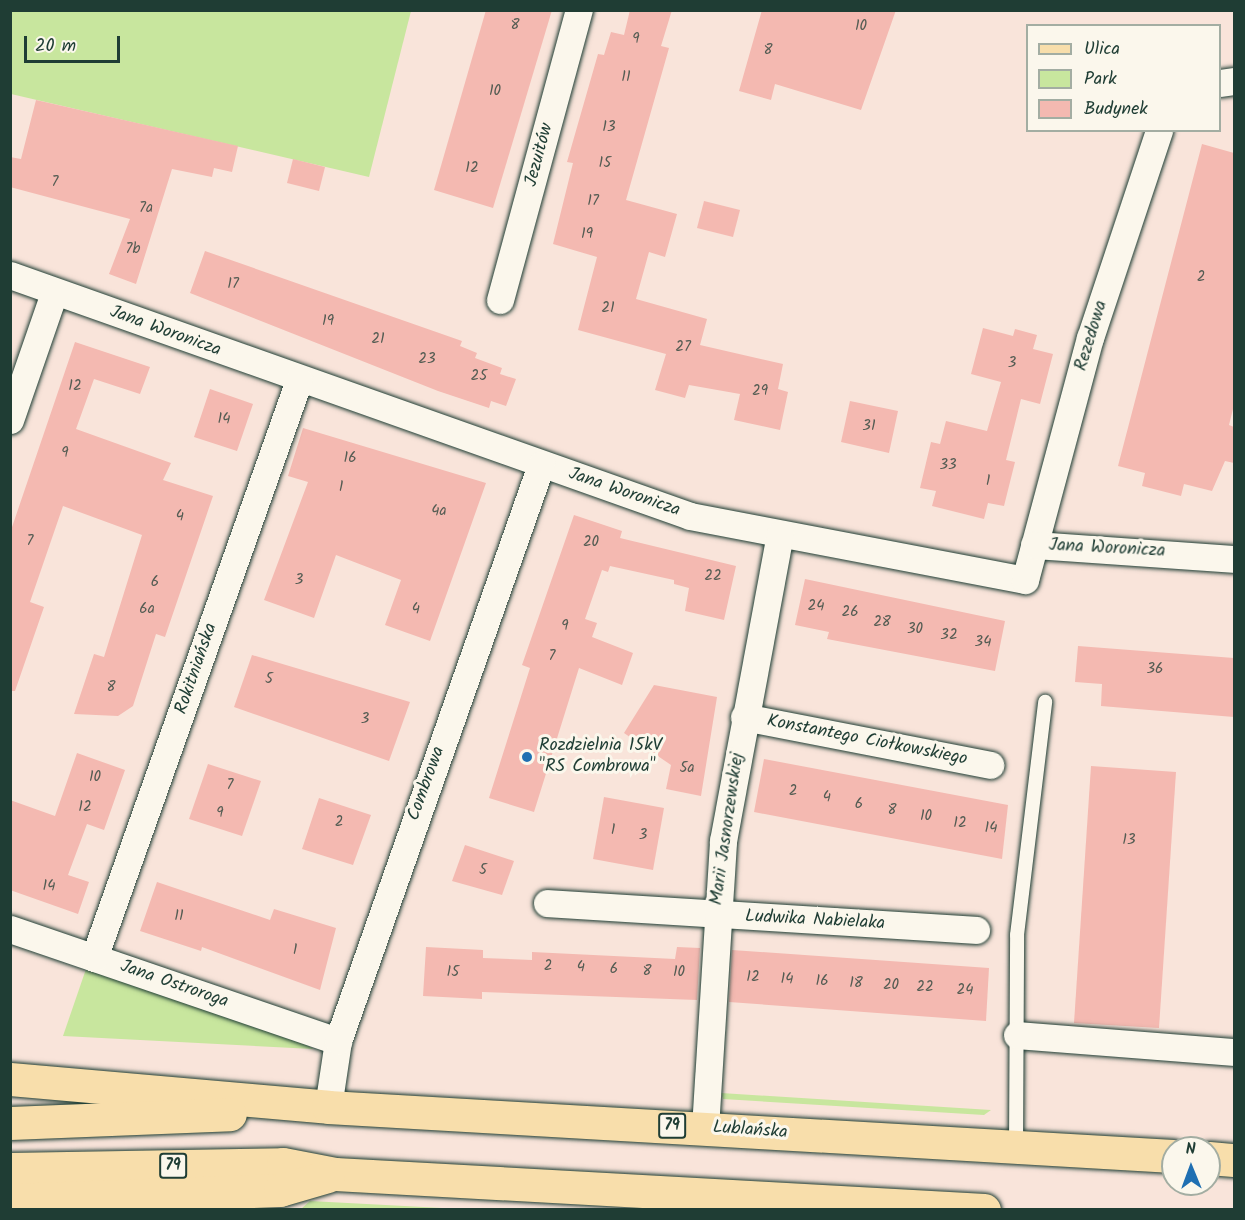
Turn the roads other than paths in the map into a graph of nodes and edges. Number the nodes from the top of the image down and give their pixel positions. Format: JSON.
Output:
{"nodes":[{"id":1,"x":579,"y":10,"type":"edge"},
{"id":2,"x":1158,"y":132,"type":"edge"},
{"id":3,"x":10,"y":275,"type":"edge"},
{"id":4,"x":54,"y":293,"type":"junction"},
{"id":5,"x":500,"y":300,"type":"dead end"},
{"id":6,"x":299,"y":380,"type":"junction"},
{"id":7,"x":10,"y":420,"type":"edge"},
{"id":8,"x":541,"y":465,"type":"junction"},
{"id":9,"x":780,"y":534,"type":"junction"},
{"id":10,"x":1034,"y":545,"type":"junction"},
{"id":11,"x":1234,"y":559,"type":"edge"},
{"id":12,"x":1045,"y":702,"type":"dead end"},
{"id":13,"x":744,"y":717,"type":"junction"},
{"id":14,"x":990,"y":765,"type":"dead end"},
{"id":15,"x":547,"y":903,"type":"dead end"},
{"id":16,"x":717,"y":915,"type":"junction"},
{"id":17,"x":10,"y":929,"type":"edge"},
{"id":18,"x":976,"y":930,"type":"dead end"},
{"id":19,"x":94,"y":958,"type":"junction"},
{"id":20,"x":1017,"y":1035,"type":"junction"},
{"id":21,"x":338,"y":1041,"type":"junction"},
{"id":22,"x":1234,"y":1052,"type":"edge"},
{"id":23,"x":10,"y":1079,"type":"edge"},
{"id":24,"x":328,"y":1107,"type":"junction"},
{"id":25,"x":10,"y":1123,"type":"edge"},
{"id":26,"x":705,"y":1128,"type":"junction"},
{"id":27,"x":1016,"y":1147,"type":"junction"},
{"id":28,"x":1161,"y":1155,"type":"edge"},
{"id":29,"x":10,"y":1169,"type":"edge"},
{"id":30,"x":335,"y":1174,"type":"junction"},
{"id":31,"x":10,"y":1200,"type":"edge"},
{"id":32,"x":279,"y":1200,"type":"edge"},
{"id":33,"x":984,"y":1209,"type":"edge"}],
"edges":[{"from":1,"to":5,"type":"street","name":"Jezuitów"},
{"from":2,"to":10,"type":"street","name":"Rezedowa"},
{"from":3,"to":4,"type":"street","name":"Jana Woronicza"},
{"from":4,"to":6,"type":"street","name":"Jana Woronicza"},
{"from":4,"to":7,"type":"street"},
{"from":6,"to":8,"type":"street","name":"Jana Woronicza"},
{"from":6,"to":19,"type":"street","name":"Rokitniańska"},
{"from":8,"to":9,"type":"street","name":"Jana Woronicza"},
{"from":8,"to":21,"type":"street","name":"Combrowa"},
{"from":9,"to":10,"type":"street","name":"Jana Woronicza"},
{"from":9,"to":13,"type":"street","name":"Marii Jasnorzewskiej"},
{"from":10,"to":11,"type":"street","name":"Jana Woronicza"},
{"from":12,"to":20,"type":"lane"},
{"from":13,"to":14,"type":"street","name":"Konstantego Ciołkowskiego"},
{"from":13,"to":16,"type":"street","name":"Marii Jasnorzewskiej"},
{"from":15,"to":16,"type":"street","name":"Ludwika Nabielaka"},
{"from":16,"to":18,"type":"street","name":"Ludwika Nabielaka"},
{"from":16,"to":26,"type":"street","name":"Marii Jasnorzewskiej"},
{"from":17,"to":19,"type":"street","name":"Jana Ostroroga"},
{"from":19,"to":21,"type":"street","name":"Jana Ostroroga"},
{"from":20,"to":22,"type":"street"},
{"from":20,"to":27,"type":"lane"},
{"from":21,"to":24,"type":"street","name":"Combrowa"},
{"from":23,"to":24,"type":"main road"},
{"from":24,"to":25,"type":"main road","number":"79"},
{"from":24,"to":26,"type":"main road","name":"Lublańska","number":"79"},
{"from":26,"to":27,"type":"main road","name":"Lublańska","number":"79"},
{"from":27,"to":28,"type":"main road","name":"Lublańska","number":"79"},
{"from":29,"to":30,"type":"main road","number":"79"},
{"from":30,"to":32,"type":"main road"},
{"from":30,"to":33,"type":"main road","number":"79"},
{"from":31,"to":32,"type":"main road"}]}
